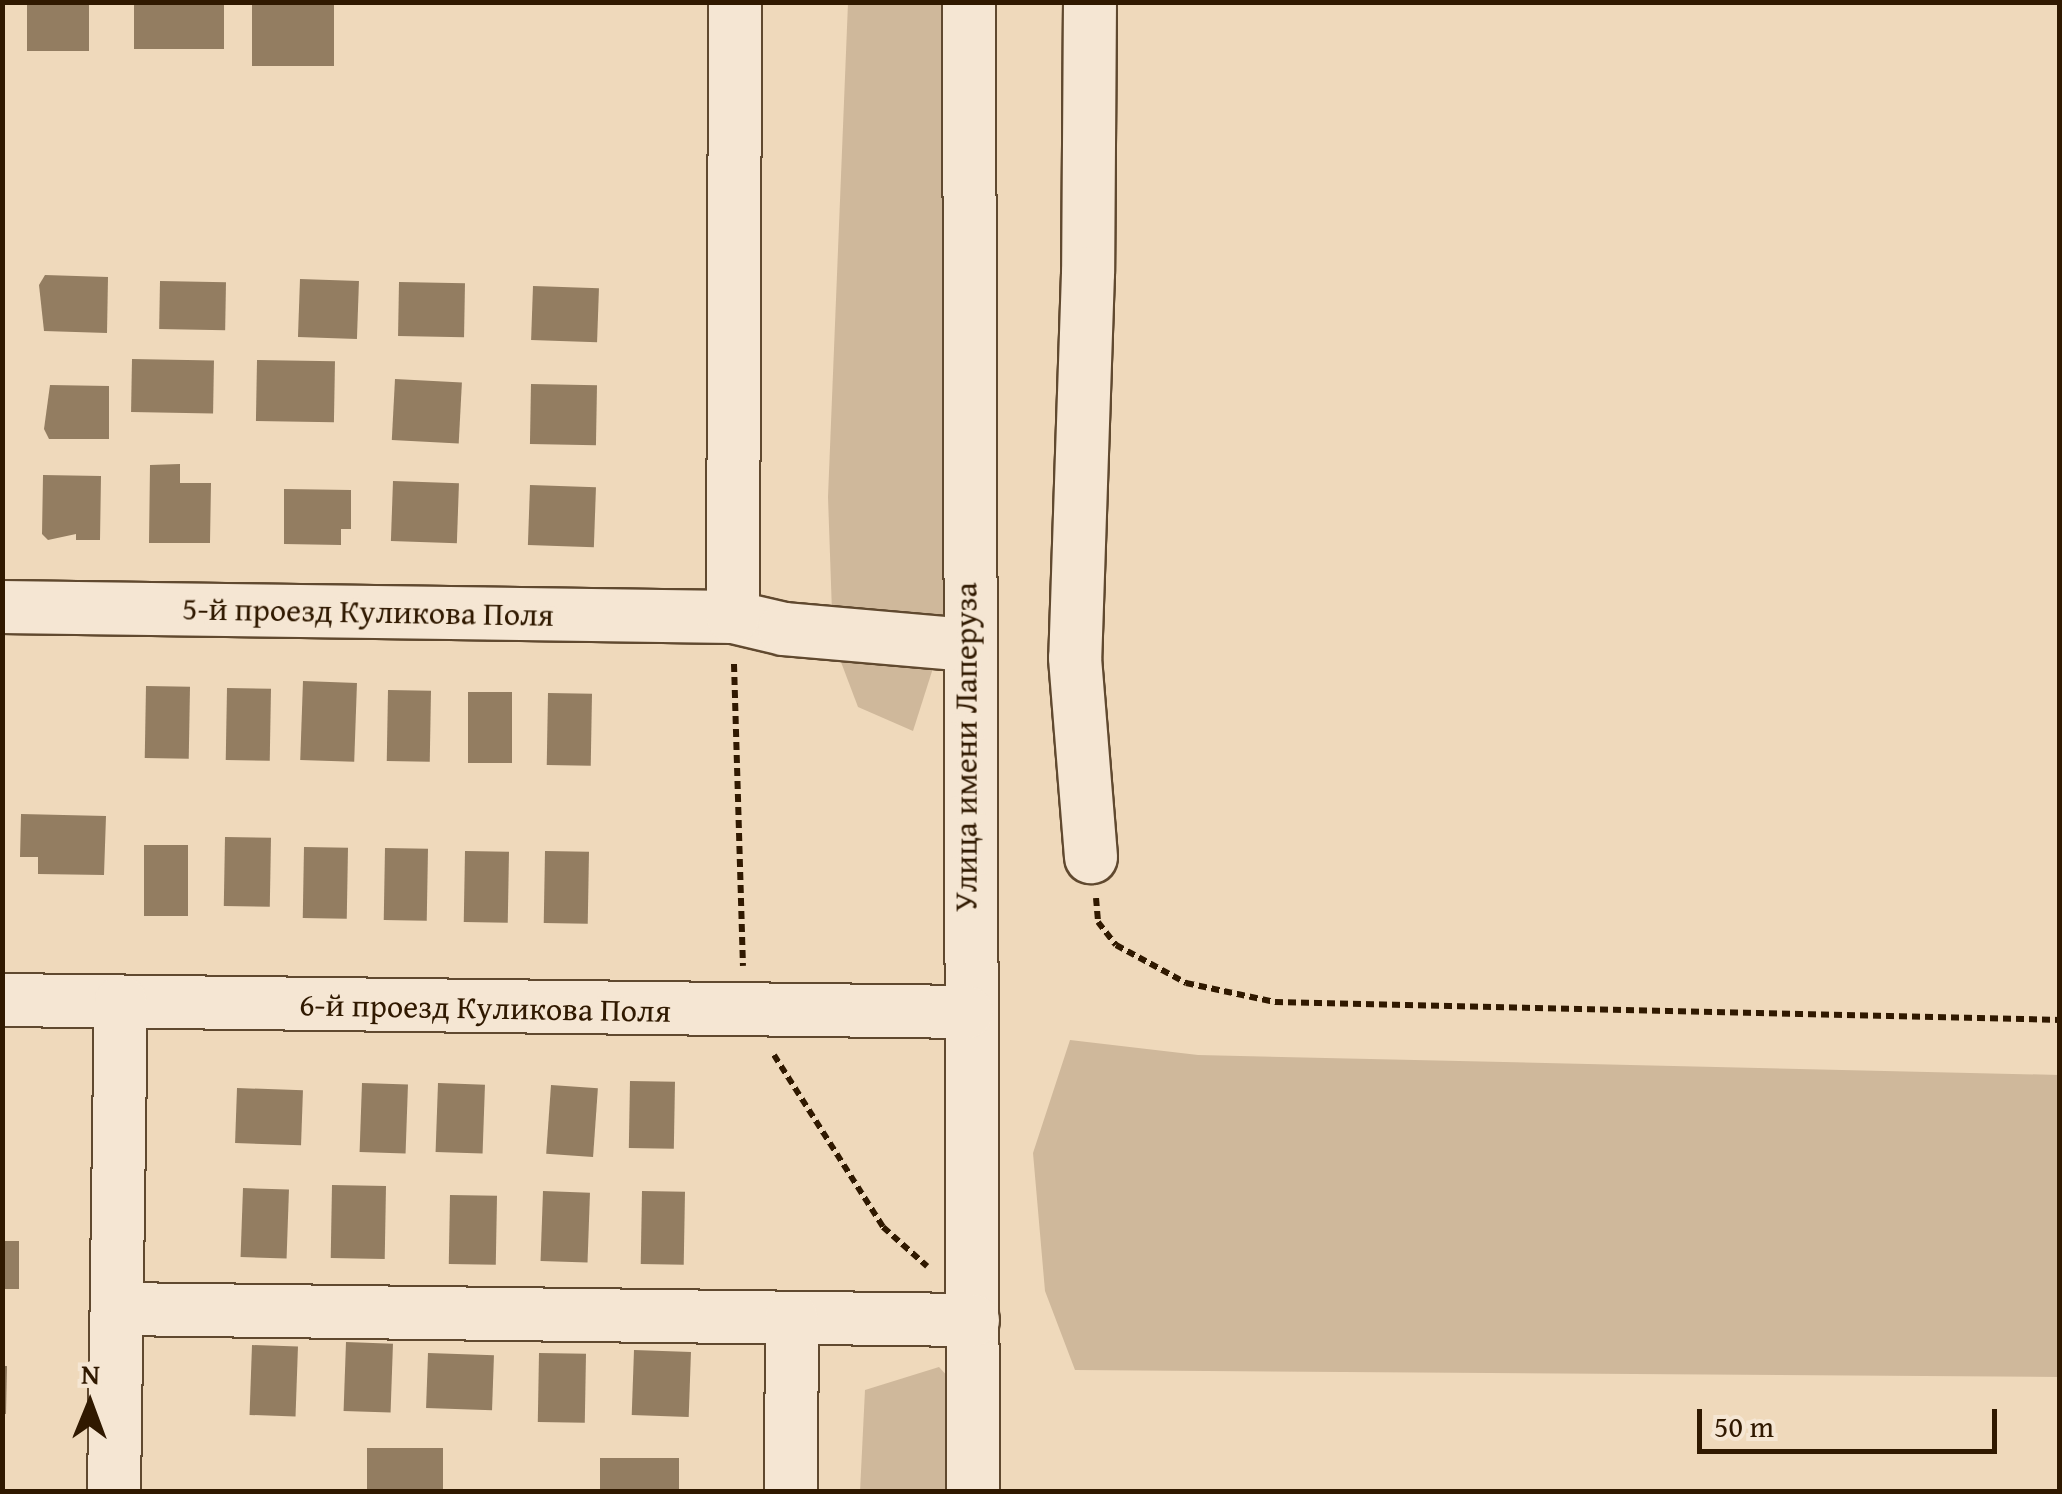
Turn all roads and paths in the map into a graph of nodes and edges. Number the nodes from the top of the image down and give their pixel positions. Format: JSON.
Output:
{"nodes":[{"id":1,"x":734,"y":2,"type":"edge"},
{"id":2,"x":969,"y":2,"type":"edge"},
{"id":3,"x":1090,"y":2,"type":"edge"},
{"id":4,"x":2,"y":607,"type":"edge"},
{"id":5,"x":733,"y":617,"type":"junction"},
{"id":6,"x":966,"y":645,"type":"junction"},
{"id":7,"x":1091,"y":856,"type":"joint"},
{"id":8,"x":2,"y":1000,"type":"edge"},
{"id":9,"x":121,"y":1002,"type":"junction"},
{"id":10,"x":967,"y":1012,"type":"junction"},
{"id":11,"x":2060,"y":1020,"type":"edge"},
{"id":12,"x":116,"y":1310,"type":"junction"},
{"id":13,"x":792,"y":1318,"type":"junction"},
{"id":14,"x":974,"y":1320,"type":"junction"},
{"id":15,"x":114,"y":1492,"type":"edge"},
{"id":16,"x":791,"y":1492,"type":"edge"},
{"id":17,"x":973,"y":1492,"type":"edge"}],
"edges":[{"from":1,"to":5,"type":"street"},
{"from":2,"to":6,"type":"street","name":"Улица имени Лаперуза"},
{"from":3,"to":7,"type":"street"},
{"from":4,"to":5,"type":"street","name":"5-й проезд Куликова Поля"},
{"from":5,"to":6,"type":"street","name":"5-й проезд Куликова Поля"},
{"from":6,"to":10,"type":"street","name":"Улица имени Лаперуза"},
{"from":7,"to":11,"type":"path"},
{"from":8,"to":9,"type":"street","name":"6-й проезд Куликова Поля"},
{"from":9,"to":10,"type":"street","name":"6-й проезд Куликова Поля"},
{"from":9,"to":12,"type":"street"},
{"from":10,"to":14,"type":"street","name":"Улица имени Лаперуза"},
{"from":12,"to":13,"type":"street"},
{"from":12,"to":15,"type":"street"},
{"from":13,"to":14,"type":"street"},
{"from":13,"to":16,"type":"street"},
{"from":14,"to":17,"type":"street","name":"Улица имени Лаперуза"}]}
